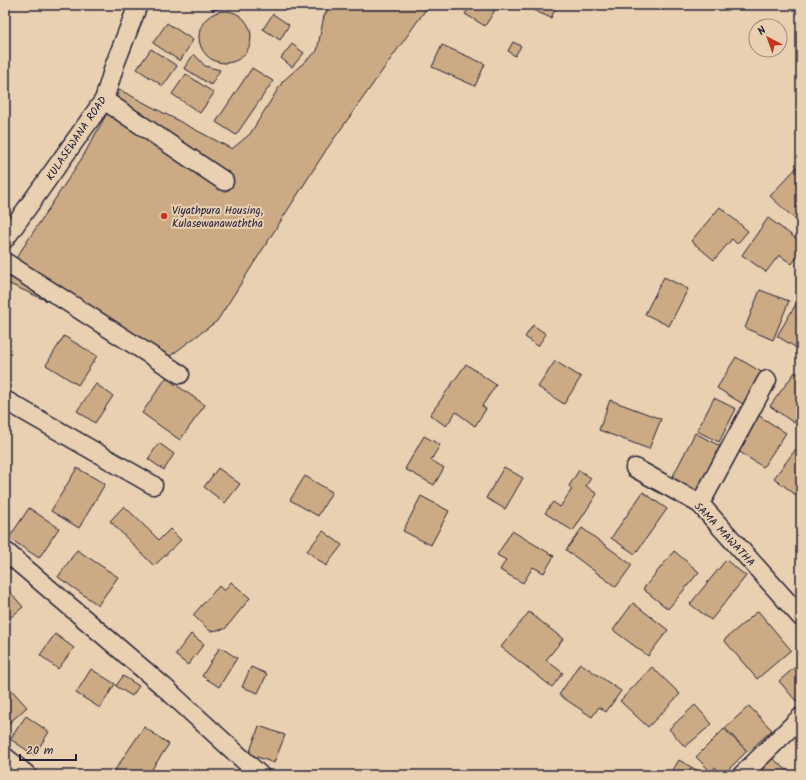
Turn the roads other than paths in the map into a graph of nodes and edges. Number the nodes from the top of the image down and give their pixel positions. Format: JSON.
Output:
{"nodes":[{"id":1,"x":138,"y":5,"type":"edge"},
{"id":2,"x":104,"y":100,"type":"junction"},
{"id":3,"x":224,"y":181,"type":"dead end"},
{"id":4,"x":5,"y":239,"type":"edge"},
{"id":5,"x":5,"y":262,"type":"edge"},
{"id":6,"x":180,"y":374,"type":"dead end"},
{"id":7,"x":767,"y":380,"type":"dead end"},
{"id":8,"x":5,"y":400,"type":"edge"},
{"id":9,"x":635,"y":468,"type":"dead end"},
{"id":10,"x":153,"y":485,"type":"dead end"},
{"id":11,"x":700,"y":504,"type":"junction"},
{"id":12,"x":5,"y":550,"type":"edge"},
{"id":13,"x":801,"y":617,"type":"edge"},
{"id":14,"x":801,"y":717,"type":"edge"},
{"id":15,"x":5,"y":757,"type":"edge"},
{"id":16,"x":27,"y":775,"type":"edge"},
{"id":17,"x":260,"y":775,"type":"edge"},
{"id":18,"x":742,"y":775,"type":"edge"}],
"edges":[{"from":1,"to":2,"type":"street","name":"KULASEWANA ROAD"},
{"from":2,"to":3,"type":"street"},
{"from":2,"to":4,"type":"street","name":"KULASEWANA ROAD"},
{"from":5,"to":6,"type":"street"},
{"from":7,"to":11,"type":"street"},
{"from":8,"to":10,"type":"street"},
{"from":9,"to":11,"type":"street","name":"SAMA MAWATHA"},
{"from":11,"to":13,"type":"street","name":"SAMA MAWATHA"},
{"from":12,"to":17,"type":"street"},
{"from":14,"to":18,"type":"street"},
{"from":15,"to":16,"type":"street"}]}
